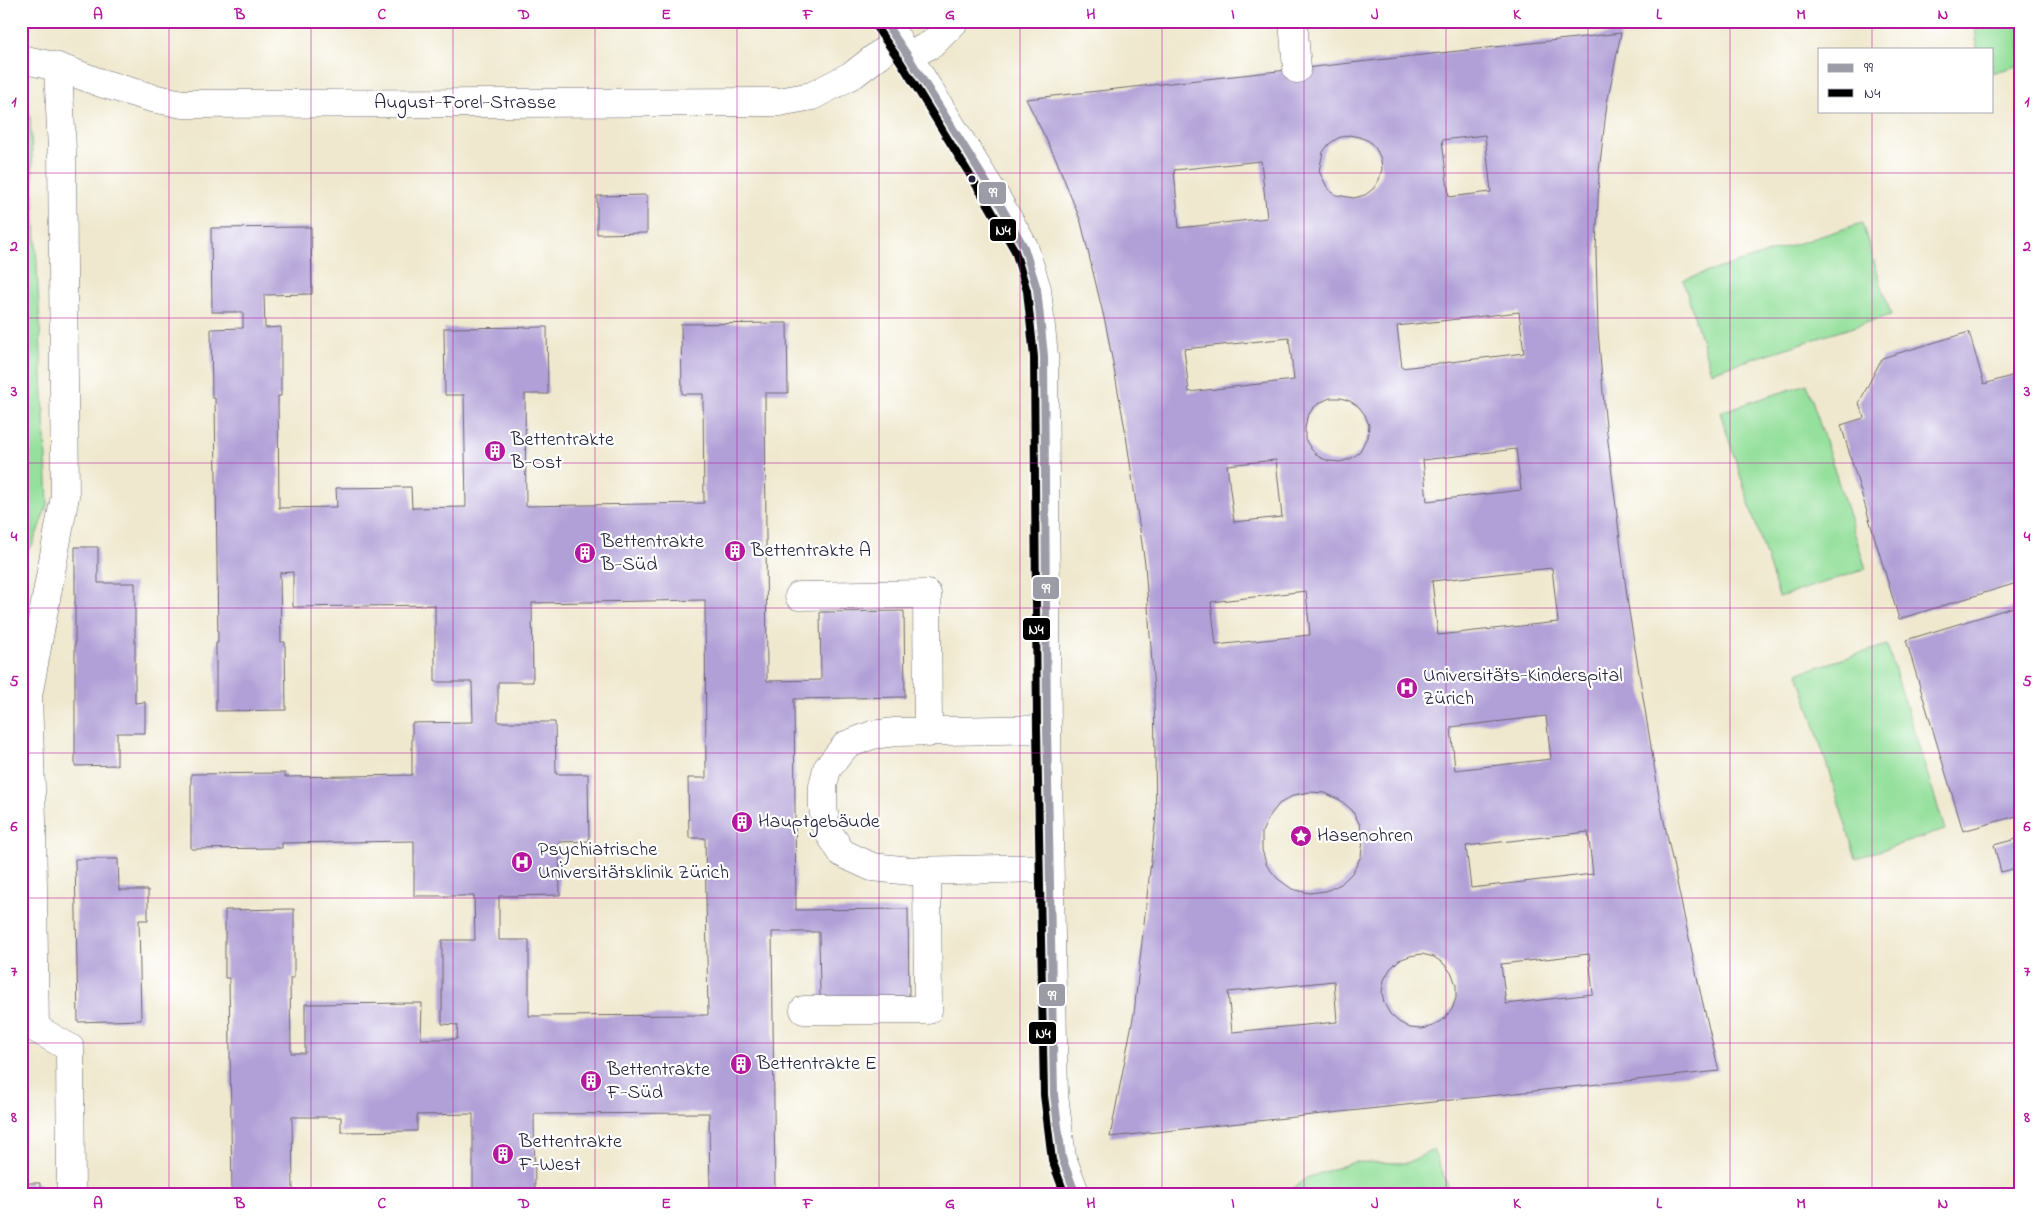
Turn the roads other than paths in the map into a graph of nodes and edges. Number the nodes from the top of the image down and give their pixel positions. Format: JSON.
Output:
{"nodes":[{"id":1,"x":955,"y":21,"type":"edge"},
{"id":2,"x":1293,"y":21,"type":"edge"},
{"id":3,"x":897,"y":39,"type":"edge"},
{"id":4,"x":21,"y":59,"type":"edge"},
{"id":5,"x":58,"y":67,"type":"junction"},
{"id":6,"x":1297,"y":68,"type":"dead end"},
{"id":7,"x":800,"y":596,"type":"dead end"},
{"id":8,"x":25,"y":696,"type":"edge"},
{"id":9,"x":1047,"y":729,"type":"junction"},
{"id":10,"x":928,"y":733,"type":"junction"},
{"id":11,"x":1049,"y":868,"type":"junction"},
{"id":12,"x":927,"y":870,"type":"junction"},
{"id":13,"x":27,"y":915,"type":"edge"},
{"id":14,"x":804,"y":1010,"type":"dead end"},
{"id":15,"x":28,"y":1028,"type":"edge"},
{"id":16,"x":71,"y":1195,"type":"edge"},
{"id":17,"x":1076,"y":1195,"type":"edge"}],
"edges":[{"from":1,"to":3,"type":"street","name":"August-Forel-Strasse"},
{"from":2,"to":6,"type":"street"},
{"from":3,"to":5,"type":"street","name":"August-Forel-Strasse"},
{"from":3,"to":9,"type":"street"},
{"from":4,"to":5,"type":"street","name":"August-Forel-Strasse"},
{"from":5,"to":8,"type":"street"},
{"from":7,"to":10,"type":"street"},
{"from":8,"to":13,"type":"street"},
{"from":9,"to":10,"type":"street"},
{"from":9,"to":11,"type":"street"},
{"from":10,"to":12,"type":"street"},
{"from":11,"to":12,"type":"street"},
{"from":11,"to":17,"type":"street"},
{"from":12,"to":14,"type":"street"},
{"from":13,"to":15,"type":"street"},
{"from":15,"to":16,"type":"street"}]}
